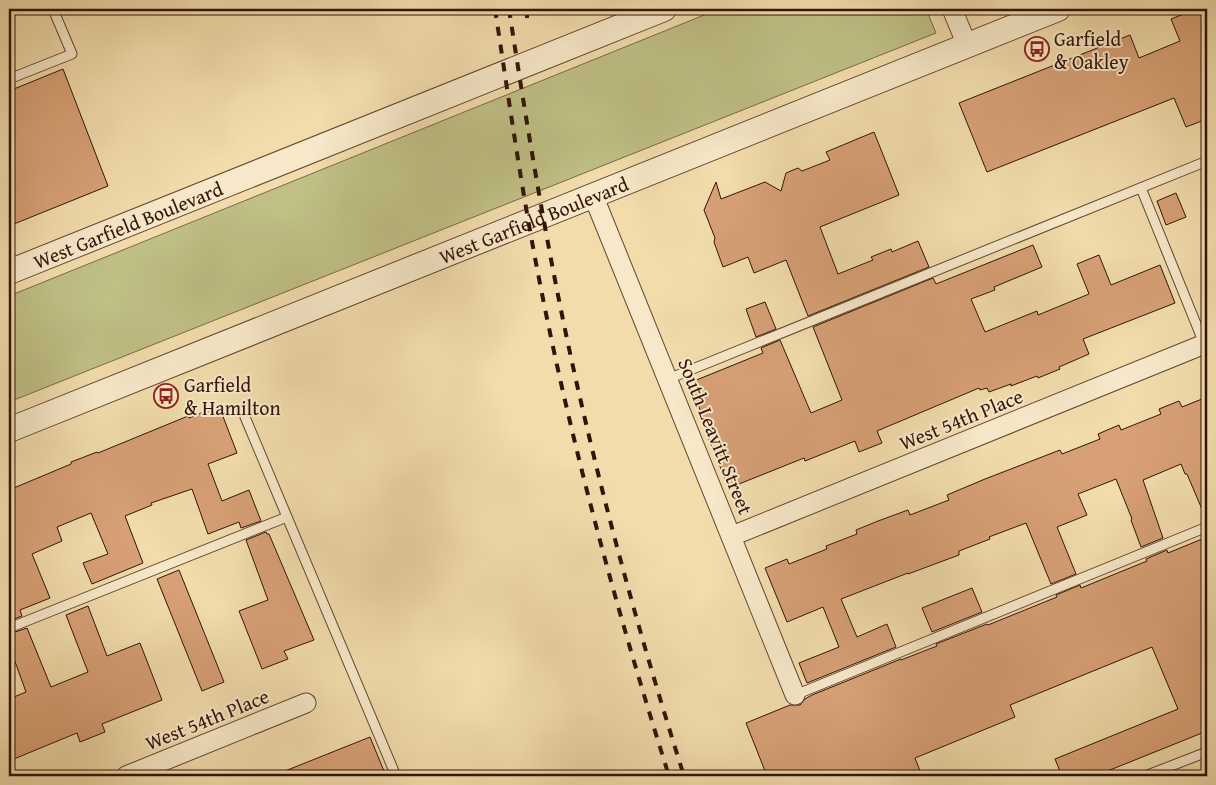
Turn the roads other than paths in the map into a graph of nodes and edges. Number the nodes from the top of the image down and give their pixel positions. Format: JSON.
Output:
{"nodes":[{"id":1,"x":53,"y":9,"type":"edge"},
{"id":2,"x":664,"y":9,"type":"edge"},
{"id":3,"x":952,"y":9,"type":"edge"},
{"id":4,"x":1058,"y":9,"type":"edge"},
{"id":5,"x":966,"y":45,"type":"junction"},
{"id":6,"x":9,"y":79,"type":"edge"},
{"id":7,"x":1207,"y":162,"type":"edge"},
{"id":8,"x":1141,"y":188,"type":"junction"},
{"id":9,"x":594,"y":195,"type":"junction"},
{"id":10,"x":9,"y":272,"type":"edge"},
{"id":11,"x":1206,"y":346,"type":"edge"},
{"id":12,"x":668,"y":379,"type":"junction"},
{"id":13,"x":245,"y":417,"type":"dead end"},
{"id":14,"x":9,"y":430,"type":"edge"},
{"id":15,"x":287,"y":517,"type":"junction"},
{"id":16,"x":1207,"y":527,"type":"edge"},
{"id":17,"x":732,"y":536,"type":"junction"},
{"id":18,"x":9,"y":628,"type":"edge"},
{"id":19,"x":795,"y":695,"type":"joint"},
{"id":20,"x":306,"y":703,"type":"dead end"},
{"id":21,"x":1207,"y":752,"type":"edge"},
{"id":22,"x":126,"y":776,"type":"edge"},
{"id":23,"x":396,"y":776,"type":"edge"},
{"id":24,"x":1145,"y":776,"type":"edge"}],
"edges":[{"from":1,"to":6,"type":"lane"},
{"from":2,"to":10,"type":"street","name":"West Garfield Boulevard"},
{"from":3,"to":5,"type":"street"},
{"from":4,"to":5,"type":"street","name":"West Garfield Boulevard"},
{"from":5,"to":9,"type":"street","name":"West Garfield Boulevard"},
{"from":7,"to":8,"type":"lane"},
{"from":8,"to":11,"type":"lane"},
{"from":8,"to":12,"type":"lane"},
{"from":9,"to":12,"type":"street","name":"South Leavitt Street"},
{"from":9,"to":14,"type":"street","name":"West Garfield Boulevard"},
{"from":11,"to":17,"type":"street","name":"West 54th Place"},
{"from":12,"to":17,"type":"street","name":"South Leavitt Street"},
{"from":13,"to":15,"type":"lane"},
{"from":15,"to":18,"type":"lane"},
{"from":15,"to":23,"type":"lane"},
{"from":16,"to":19,"type":"lane"},
{"from":17,"to":19,"type":"street","name":"South Leavitt Street"},
{"from":20,"to":22,"type":"street","name":"West 54th Place"},
{"from":21,"to":24,"type":"lane"}]}
